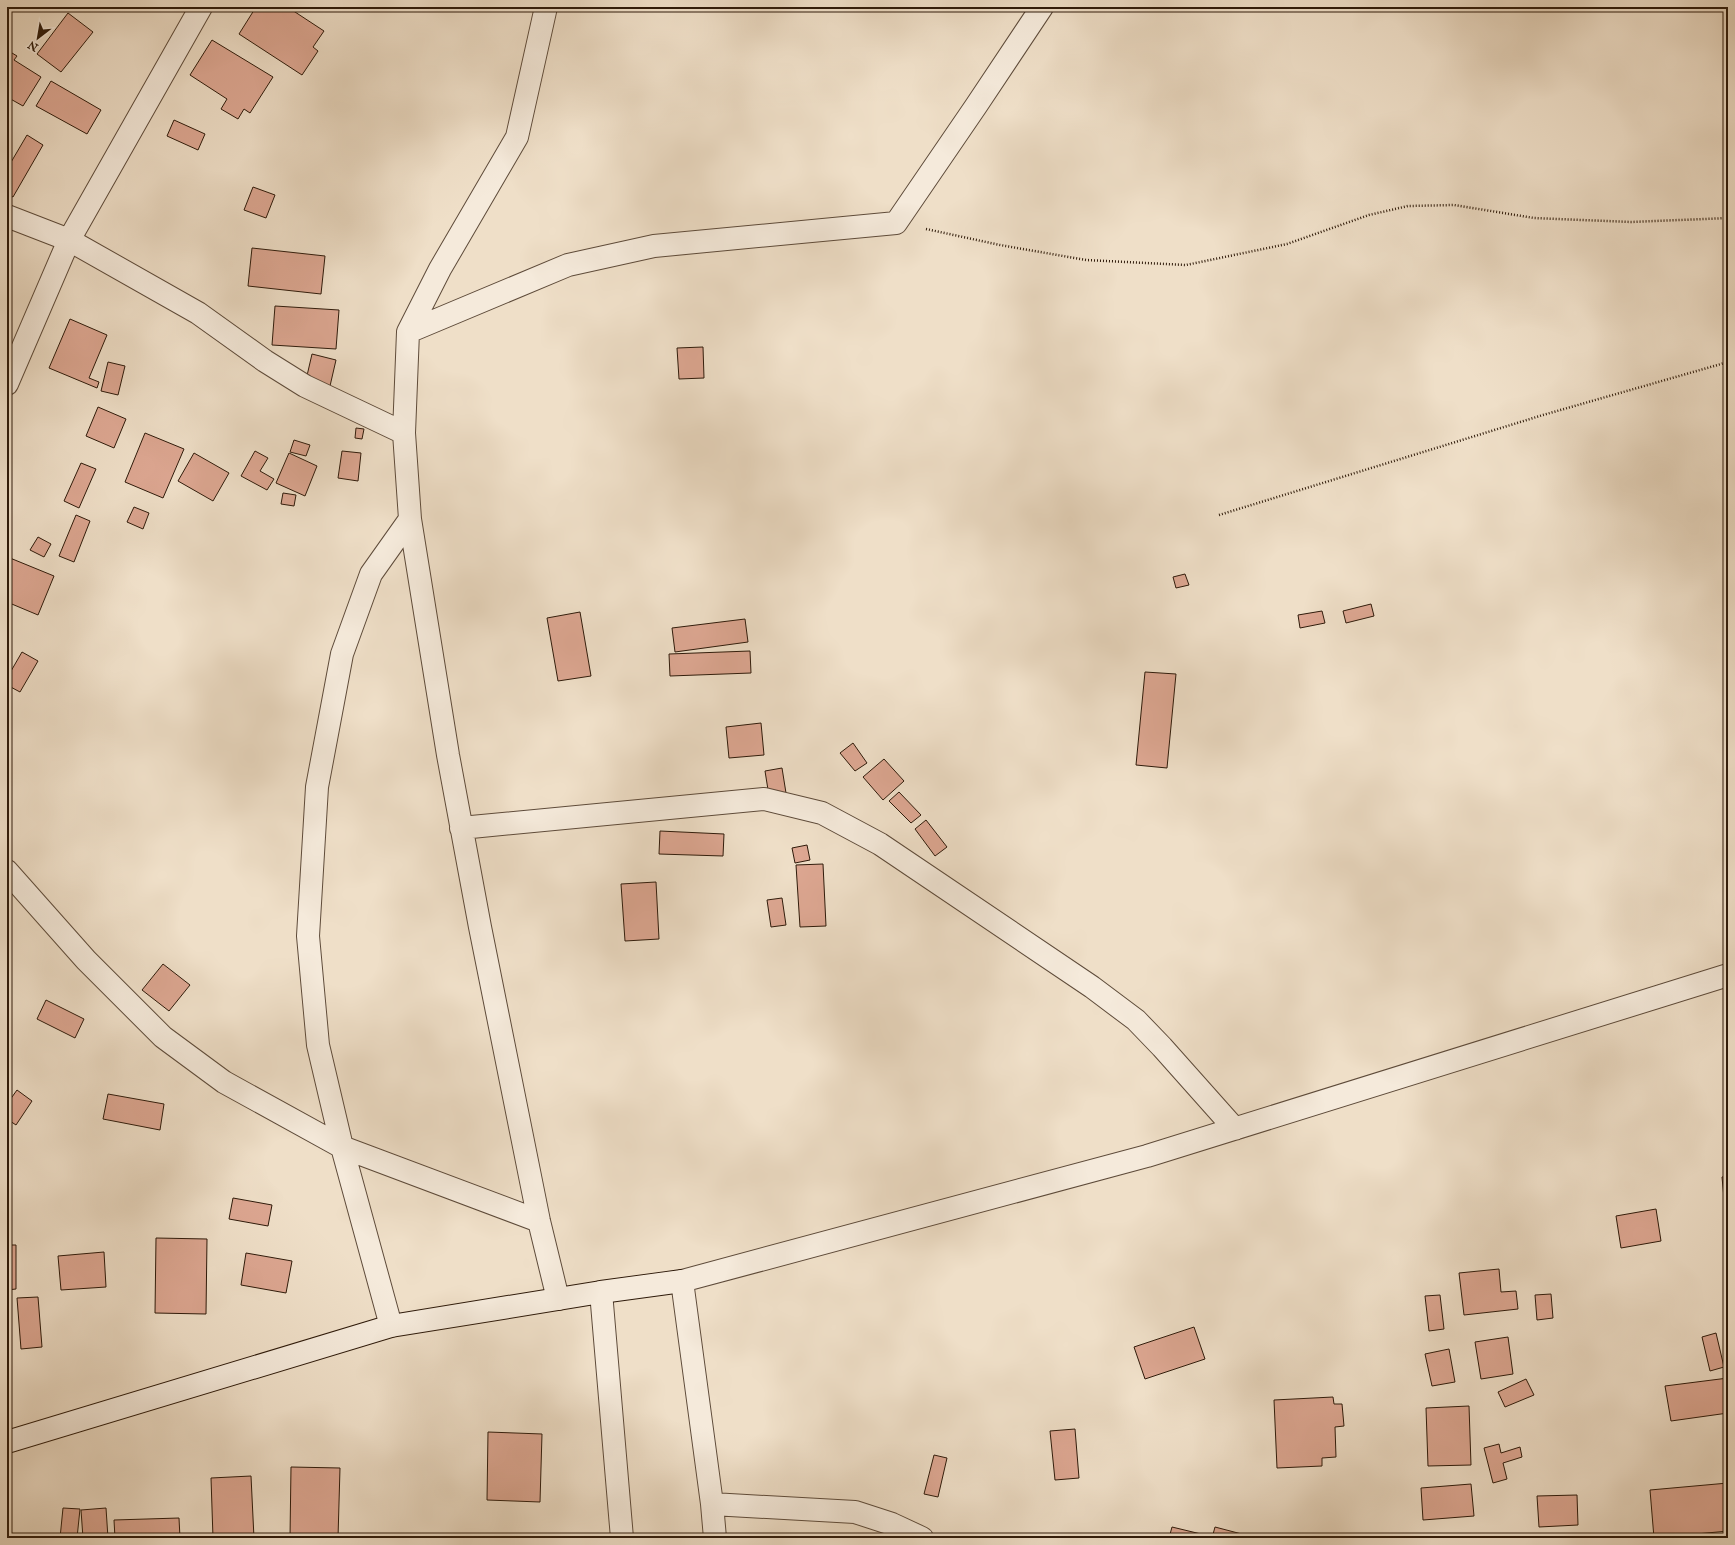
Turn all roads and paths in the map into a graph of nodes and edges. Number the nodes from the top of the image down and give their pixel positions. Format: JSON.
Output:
{"nodes":[{"id":1,"x":201,"y":7,"type":"edge"},
{"id":2,"x":546,"y":7,"type":"edge"},
{"id":3,"x":1042,"y":7,"type":"edge"},
{"id":4,"x":7,"y":216,"type":"edge"},
{"id":5,"x":1728,"y":218,"type":"edge"},
{"id":6,"x":896,"y":223,"type":"junction"},
{"id":7,"x":69,"y":240,"type":"junction"},
{"id":8,"x":408,"y":332,"type":"junction"},
{"id":9,"x":1728,"y":362,"type":"edge"},
{"id":10,"x":7,"y":384,"type":"edge"},
{"id":11,"x":404,"y":433,"type":"junction"},
{"id":12,"x":1219,"y":515,"type":"dead end"},
{"id":13,"x":410,"y":519,"type":"junction"},
{"id":14,"x":461,"y":828,"type":"junction"},
{"id":15,"x":7,"y":871,"type":"edge"},
{"id":16,"x":1728,"y":975,"type":"edge"},
{"id":17,"x":1235,"y":1129,"type":"junction"},
{"id":18,"x":342,"y":1146,"type":"junction"},
{"id":19,"x":539,"y":1221,"type":"junction"},
{"id":20,"x":682,"y":1281,"type":"junction"},
{"id":21,"x":601,"y":1292,"type":"junction"},
{"id":22,"x":558,"y":1299,"type":"junction"},
{"id":23,"x":391,"y":1326,"type":"junction"},
{"id":24,"x":7,"y":1442,"type":"edge"},
{"id":25,"x":712,"y":1504,"type":"junction"},
{"id":26,"x":622,"y":1538,"type":"edge"},
{"id":27,"x":714,"y":1538,"type":"edge"},
{"id":28,"x":922,"y":1538,"type":"edge"}],
"edges":[{"from":1,"to":7,"type":"street"},
{"from":2,"to":8,"type":"street"},
{"from":3,"to":6,"type":"street"},
{"from":4,"to":7,"type":"street"},
{"from":5,"to":6,"type":"path"},
{"from":6,"to":8,"type":"street"},
{"from":7,"to":10,"type":"street"},
{"from":7,"to":11,"type":"street"},
{"from":8,"to":11,"type":"street"},
{"from":9,"to":12,"type":"path"},
{"from":11,"to":13,"type":"street"},
{"from":13,"to":14,"type":"street"},
{"from":13,"to":18,"type":"street"},
{"from":14,"to":17,"type":"street"},
{"from":14,"to":19,"type":"street"},
{"from":15,"to":18,"type":"street"},
{"from":16,"to":17,"type":"street"},
{"from":17,"to":20,"type":"street"},
{"from":18,"to":19,"type":"street"},
{"from":18,"to":23,"type":"street"},
{"from":19,"to":22,"type":"street"},
{"from":20,"to":21,"type":"street"},
{"from":20,"to":25,"type":"street"},
{"from":21,"to":22,"type":"street"},
{"from":21,"to":26,"type":"street"},
{"from":22,"to":23,"type":"street"},
{"from":23,"to":24,"type":"street"},
{"from":25,"to":27,"type":"street"},
{"from":25,"to":28,"type":"street"}]}
